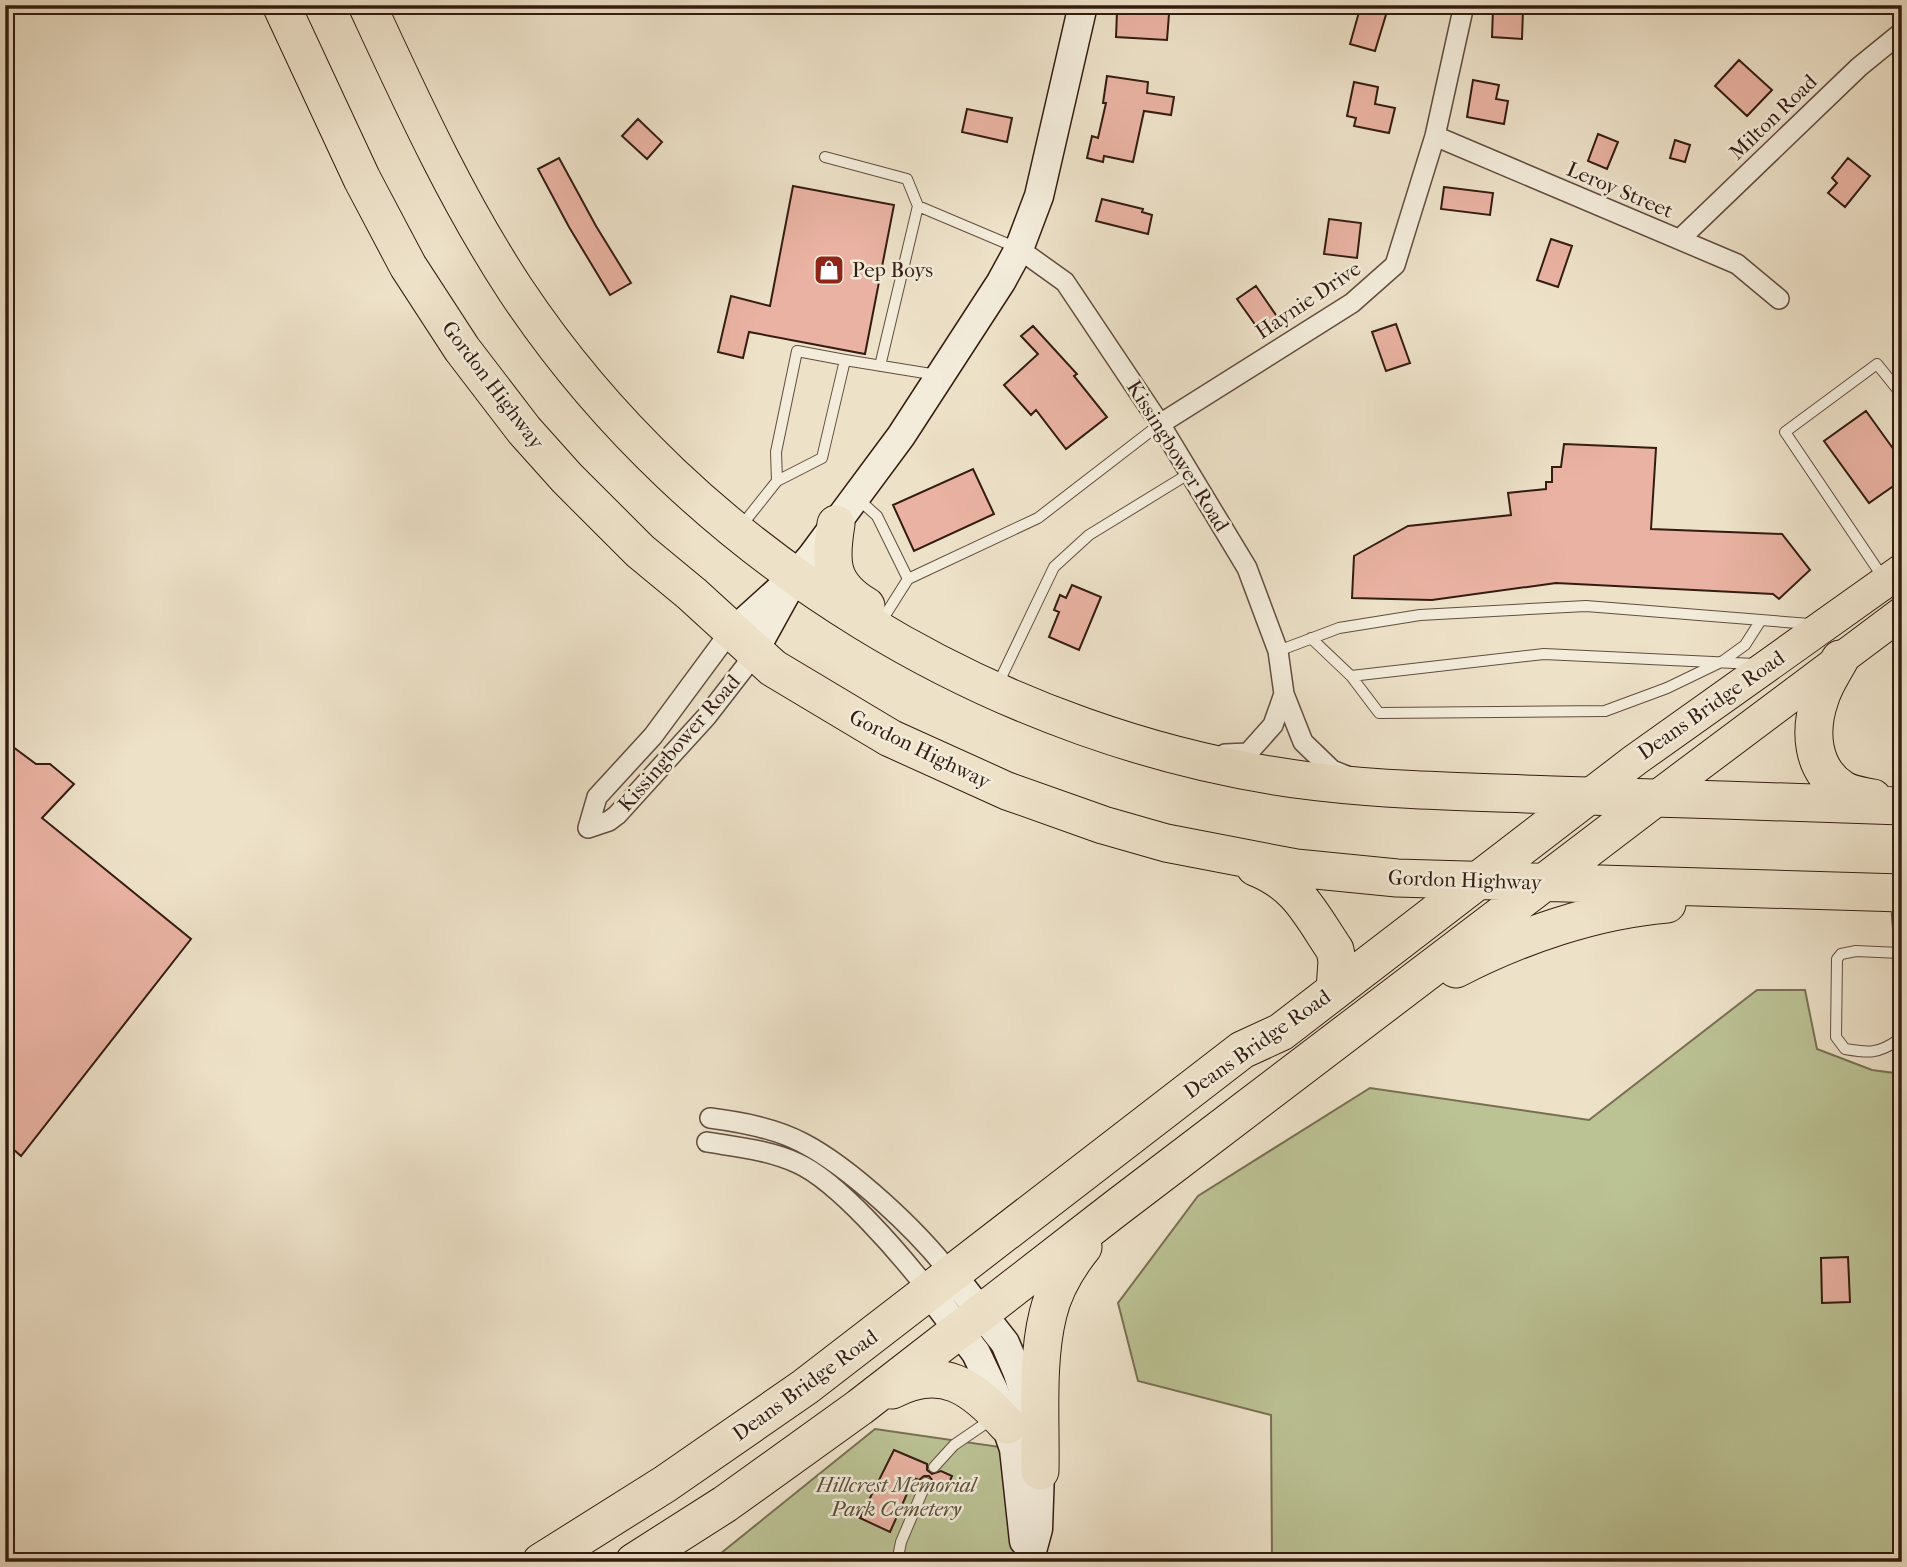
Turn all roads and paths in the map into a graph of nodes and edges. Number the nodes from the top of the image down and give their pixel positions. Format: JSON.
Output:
{"nodes":[{"id":1,"x":281,"y":5,"type":"edge"},
{"id":2,"x":367,"y":5,"type":"edge"},
{"id":3,"x":1083,"y":5,"type":"edge"},
{"id":4,"x":1464,"y":5,"type":"edge"},
{"id":5,"x":1902,"y":32,"type":"edge"},
{"id":6,"x":1435,"y":136,"type":"junction"},
{"id":7,"x":825,"y":157,"type":"dead end"},
{"id":8,"x":918,"y":206,"type":"junction"},
{"id":9,"x":1679,"y":239,"type":"junction"},
{"id":10,"x":1019,"y":249,"type":"junction"},
{"id":11,"x":1779,"y":299,"type":"dead end"},
{"id":12,"x":845,"y":360,"type":"junction"},
{"id":13,"x":880,"y":366,"type":"junction"},
{"id":14,"x":940,"y":376,"type":"junction"},
{"id":15,"x":1902,"y":395,"type":"edge"},
{"id":16,"x":1160,"y":424,"type":"junction"},
{"id":17,"x":1190,"y":473,"type":"junction"},
{"id":18,"x":777,"y":481,"type":"junction"},
{"id":19,"x":846,"y":511,"type":"junction"},
{"id":20,"x":737,"y":531,"type":"junction"},
{"id":21,"x":796,"y":575,"type":"junction"},
{"id":22,"x":1894,"y":575,"type":"edge"},
{"id":23,"x":908,"y":579,"type":"junction"},
{"id":24,"x":1902,"y":613,"type":"edge"},
{"id":25,"x":884,"y":617,"type":"junction"},
{"id":26,"x":1761,"y":620,"type":"junction"},
{"id":27,"x":1824,"y":625,"type":"junction"},
{"id":28,"x":1311,"y":638,"type":"junction"},
{"id":29,"x":744,"y":642,"type":"junction"},
{"id":30,"x":1278,"y":651,"type":"junction"},
{"id":31,"x":1840,"y":659,"type":"junction"},
{"id":32,"x":1723,"y":662,"type":"junction"},
{"id":33,"x":1767,"y":666,"type":"junction"},
{"id":34,"x":1351,"y":676,"type":"junction"},
{"id":35,"x":995,"y":691,"type":"junction"},
{"id":36,"x":1284,"y":694,"type":"junction"},
{"id":37,"x":1183,"y":756,"type":"junction"},
{"id":38,"x":1381,"y":788,"type":"junction"},
{"id":39,"x":1588,"y":796,"type":"junction"},
{"id":40,"x":1655,"y":798,"type":"junction"},
{"id":41,"x":1902,"y":805,"type":"edge"},
{"id":42,"x":1231,"y":857,"type":"junction"},
{"id":43,"x":1478,"y":881,"type":"junction"},
{"id":44,"x":1545,"y":883,"type":"junction"},
{"id":45,"x":1823,"y":891,"type":"junction"},
{"id":46,"x":1899,"y":893,"type":"edge"},
{"id":47,"x":1900,"y":953,"type":"junction"},
{"id":48,"x":1335,"y":990,"type":"junction"},
{"id":49,"x":1374,"y":1012,"type":"junction"},
{"id":50,"x":1900,"y":1044,"type":"edge"},
{"id":51,"x":710,"y":1118,"type":"dead end"},
{"id":52,"x":707,"y":1142,"type":"dead end"},
{"id":53,"x":1110,"y":1214,"type":"junction"},
{"id":54,"x":940,"y":1282,"type":"junction"},
{"id":55,"x":972,"y":1322,"type":"junction"},
{"id":56,"x":860,"y":1407,"type":"junction"},
{"id":57,"x":1016,"y":1412,"type":"junction"},
{"id":58,"x":934,"y":1467,"type":"dead end"},
{"id":59,"x":1040,"y":1471,"type":"joint"},
{"id":60,"x":926,"y":1483,"type":"dead end"},
{"id":61,"x":541,"y":1562,"type":"edge"},
{"id":62,"x":634,"y":1562,"type":"edge"},
{"id":63,"x":897,"y":1562,"type":"edge"},
{"id":64,"x":1028,"y":1562,"type":"edge"}],
"edges":[{"from":1,"to":29,"type":"highway","name":"Gordon Highway"},
{"from":2,"to":20,"type":"highway"},
{"from":3,"to":10,"type":"street","name":"Kissingbower Road"},
{"from":4,"to":6,"type":"street","name":"Haynie Drive"},
{"from":5,"to":9,"type":"street","name":"Milton Road"},
{"from":6,"to":9,"type":"street","name":"Leroy Street"},
{"from":6,"to":16,"type":"street","name":"Haynie Drive"},
{"from":7,"to":8,"type":"lane"},
{"from":8,"to":10,"type":"lane"},
{"from":8,"to":13,"type":"lane"},
{"from":9,"to":11,"type":"street","name":"Leroy Street"},
{"from":10,"to":14,"type":"street","name":"Kissingbower Road"},
{"from":10,"to":16,"type":"street","name":"Kissingbower Road"},
{"from":12,"to":13,"type":"lane"},
{"from":12,"to":18,"type":"lane"},
{"from":12,"to":18,"type":"lane"},
{"from":13,"to":14,"type":"lane"},
{"from":14,"to":19,"type":"street","name":"Kissingbower Road"},
{"from":15,"to":22,"type":"lane"},
{"from":16,"to":17,"type":"street","name":"Kissingbower Road"},
{"from":16,"to":23,"type":"lane"},
{"from":17,"to":30,"type":"street","name":"Kissingbower Road"},
{"from":17,"to":35,"type":"lane"},
{"from":18,"to":20,"type":"lane"},
{"from":19,"to":21,"type":"street","name":"Kissingbower Road"},
{"from":19,"to":23,"type":"lane"},
{"from":19,"to":25,"type":"highway"},
{"from":20,"to":21,"type":"highway"},
{"from":21,"to":29,"type":"street","name":"Kissingbower Road"},
{"from":21,"to":35,"type":"highway"},
{"from":22,"to":27,"type":"main road","name":"Deans Bridge Road"},
{"from":23,"to":25,"type":"lane"},
{"from":24,"to":31,"type":"main road","name":"Deans Bridge Road"},
{"from":25,"to":35,"type":"highway"},
{"from":26,"to":27,"type":"lane"},
{"from":26,"to":28,"type":"lane"},
{"from":26,"to":32,"type":"lane"},
{"from":27,"to":33,"type":"main road","name":"Deans Bridge Road"},
{"from":28,"to":30,"type":"lane"},
{"from":28,"to":34,"type":"lane"},
{"from":29,"to":29,"type":"street","name":"Kissingbower Road"},
{"from":29,"to":42,"type":"highway","name":"Gordon Highway"},
{"from":30,"to":36,"type":"street","name":"Kissingbower Road"},
{"from":31,"to":40,"type":"main road","name":"Deans Bridge Road"},
{"from":31,"to":41,"type":"highway"},
{"from":32,"to":33,"type":"lane"},
{"from":32,"to":34,"type":"lane"},
{"from":32,"to":34,"type":"lane"},
{"from":33,"to":39,"type":"main road","name":"Deans Bridge Road"},
{"from":35,"to":37,"type":"highway"},
{"from":36,"to":37,"type":"street","name":"Kissingbower Road"},
{"from":36,"to":38,"type":"street","name":"Kissingbower Road"},
{"from":37,"to":38,"type":"highway"},
{"from":38,"to":39,"type":"highway"},
{"from":39,"to":40,"type":"highway"},
{"from":39,"to":43,"type":"highway","name":"Deans Bridge Road"},
{"from":40,"to":41,"type":"highway"},
{"from":40,"to":44,"type":"highway","name":"Deans Bridge Road"},
{"from":42,"to":43,"type":"highway","name":"Gordon Highway"},
{"from":42,"to":48,"type":"highway"},
{"from":43,"to":44,"type":"highway","name":"Gordon Highway"},
{"from":43,"to":48,"type":"highway","name":"Deans Bridge Road"},
{"from":44,"to":45,"type":"highway","name":"Gordon Highway"},
{"from":44,"to":49,"type":"highway","name":"Deans Bridge Road"},
{"from":45,"to":46,"type":"highway","name":"Gordon Highway"},
{"from":45,"to":49,"type":"highway"},
{"from":46,"to":47,"type":"lane"},
{"from":47,"to":50,"type":"lane"},
{"from":47,"to":50,"type":"lane"},
{"from":48,"to":54,"type":"highway","name":"Deans Bridge Road"},
{"from":49,"to":53,"type":"highway","name":"Deans Bridge Road"},
{"from":51,"to":54,"type":"street"},
{"from":52,"to":54,"type":"street"},
{"from":53,"to":55,"type":"highway","name":"Deans Bridge Road"},
{"from":53,"to":57,"type":"highway"},
{"from":54,"to":55,"type":"street"},
{"from":54,"to":61,"type":"highway","name":"Deans Bridge Road"},
{"from":55,"to":56,"type":"highway","name":"Deans Bridge Road"},
{"from":55,"to":57,"type":"street"},
{"from":56,"to":57,"type":"highway"},
{"from":56,"to":62,"type":"highway","name":"Deans Bridge Road"},
{"from":57,"to":58,"type":"lane"},
{"from":57,"to":59,"type":"highway"},
{"from":57,"to":64,"type":"street"},
{"from":59,"to":64,"type":"street"},
{"from":60,"to":63,"type":"lane"}]}
